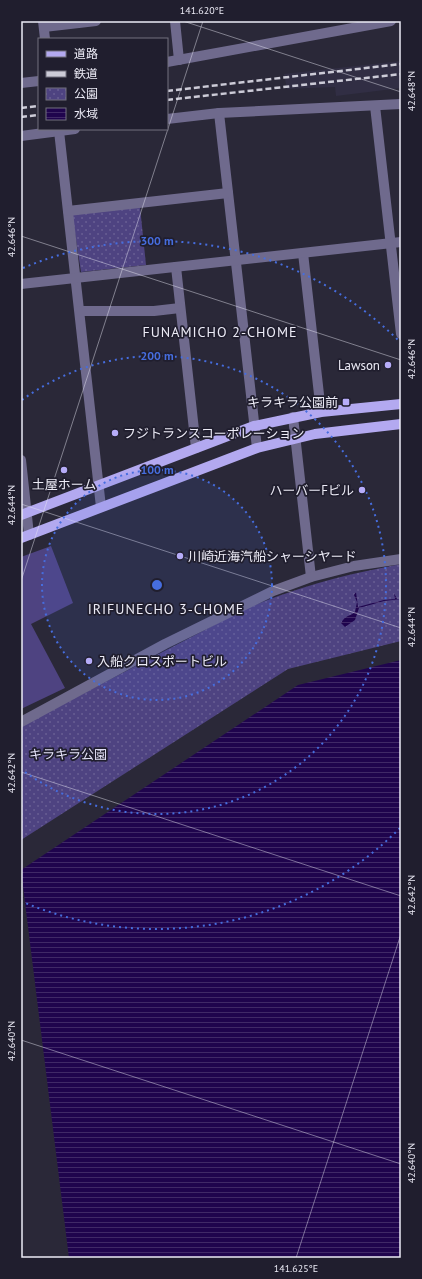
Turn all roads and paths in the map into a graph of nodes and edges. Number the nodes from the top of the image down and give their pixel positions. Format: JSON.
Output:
{"nodes":[{"id":1,"x":96,"y":21,"type":"edge"},
{"id":2,"x":175,"y":21,"type":"edge"},
{"id":3,"x":390,"y":21,"type":"edge"},
{"id":4,"x":44,"y":24,"type":"edge"},
{"id":5,"x":351,"y":24,"type":"edge"},
{"id":6,"x":45,"y":38,"type":"edge"},
{"id":7,"x":179,"y":60,"type":"junction"},
{"id":8,"x":168,"y":62,"type":"edge"},
{"id":9,"x":38,"y":81,"type":"edge"},
{"id":10,"x":21,"y":83,"type":"edge"},
{"id":11,"x":401,"y":104,"type":"edge"},
{"id":12,"x":375,"y":106,"type":"junction"},
{"id":13,"x":219,"y":113,"type":"junction"},
{"id":14,"x":168,"y":118,"type":"edge"},
{"id":15,"x":67,"y":130,"type":"edge"},
{"id":16,"x":59,"y":131,"type":"junction"},
{"id":17,"x":21,"y":136,"type":"edge"},
{"id":18,"x":228,"y":194,"type":"junction"},
{"id":19,"x":68,"y":211,"type":"junction"},
{"id":20,"x":401,"y":242,"type":"edge"},
{"id":21,"x":390,"y":243,"type":"junction"},
{"id":22,"x":303,"y":253,"type":"junction"},
{"id":23,"x":236,"y":260,"type":"junction"},
{"id":24,"x":176,"y":267,"type":"junction"},
{"id":25,"x":76,"y":278,"type":"junction"},
{"id":26,"x":21,"y":284,"type":"edge"},
{"id":27,"x":180,"y":308,"type":"junction"},
{"id":28,"x":80,"y":311,"type":"junction"},
{"id":29,"x":401,"y":334,"type":"edge"},
{"id":30,"x":401,"y":404,"type":"edge"},
{"id":31,"x":321,"y":412,"type":"junction"},
{"id":32,"x":293,"y":418,"type":"junction"},
{"id":33,"x":401,"y":424,"type":"edge"},
{"id":34,"x":254,"y":426,"type":"junction"},
{"id":35,"x":295,"y":438,"type":"junction"},
{"id":36,"x":196,"y":448,"type":"junction"},
{"id":37,"x":257,"y":448,"type":"junction"},
{"id":38,"x":21,"y":460,"type":"edge"},
{"id":39,"x":99,"y":486,"type":"junction"},
{"id":40,"x":101,"y":507,"type":"junction"},
{"id":41,"x":24,"y":514,"type":"edge"},
{"id":42,"x":25,"y":536,"type":"edge"},
{"id":43,"x":401,"y":558,"type":"edge"},
{"id":44,"x":311,"y":577,"type":"junction"},
{"id":45,"x":21,"y":722,"type":"edge"}],
"edges":[{"from":1,"to":4,"type":"street"},
{"from":2,"to":7,"type":"street"},
{"from":3,"to":5,"type":"street"},
{"from":4,"to":6,"type":"street"},
{"from":5,"to":7,"type":"street"},
{"from":7,"to":8,"type":"street"},
{"from":9,"to":10,"type":"street"},
{"from":11,"to":12,"type":"street"},
{"from":12,"to":13,"type":"street"},
{"from":12,"to":21,"type":"street"},
{"from":13,"to":14,"type":"street"},
{"from":13,"to":18,"type":"street"},
{"from":15,"to":16,"type":"street"},
{"from":16,"to":17,"type":"street"},
{"from":16,"to":19,"type":"street"},
{"from":18,"to":19,"type":"street"},
{"from":18,"to":23,"type":"street"},
{"from":19,"to":25,"type":"street"},
{"from":20,"to":21,"type":"street"},
{"from":21,"to":22,"type":"street"},
{"from":21,"to":29,"type":"street"},
{"from":22,"to":23,"type":"street"},
{"from":22,"to":31,"type":"street"},
{"from":23,"to":24,"type":"street"},
{"from":23,"to":34,"type":"street"},
{"from":24,"to":25,"type":"street"},
{"from":24,"to":27,"type":"street"},
{"from":25,"to":26,"type":"street"},
{"from":25,"to":28,"type":"street"},
{"from":27,"to":28,"type":"street"},
{"from":27,"to":36,"type":"street"},
{"from":28,"to":39,"type":"street"},
{"from":30,"to":31,"type":"main road"},
{"from":31,"to":32,"type":"main road"},
{"from":32,"to":34,"type":"main road"},
{"from":32,"to":35,"type":"street"},
{"from":33,"to":35,"type":"main road"},
{"from":34,"to":36,"type":"main road"},
{"from":34,"to":37,"type":"street"},
{"from":35,"to":37,"type":"main road"},
{"from":35,"to":44,"type":"street"},
{"from":36,"to":39,"type":"main road"},
{"from":37,"to":40,"type":"main road"},
{"from":38,"to":41,"type":"street"},
{"from":39,"to":40,"type":"street"},
{"from":39,"to":41,"type":"main road"},
{"from":40,"to":42,"type":"main road"},
{"from":41,"to":42,"type":"street"},
{"from":43,"to":44,"type":"street"},
{"from":44,"to":45,"type":"street"}]}
